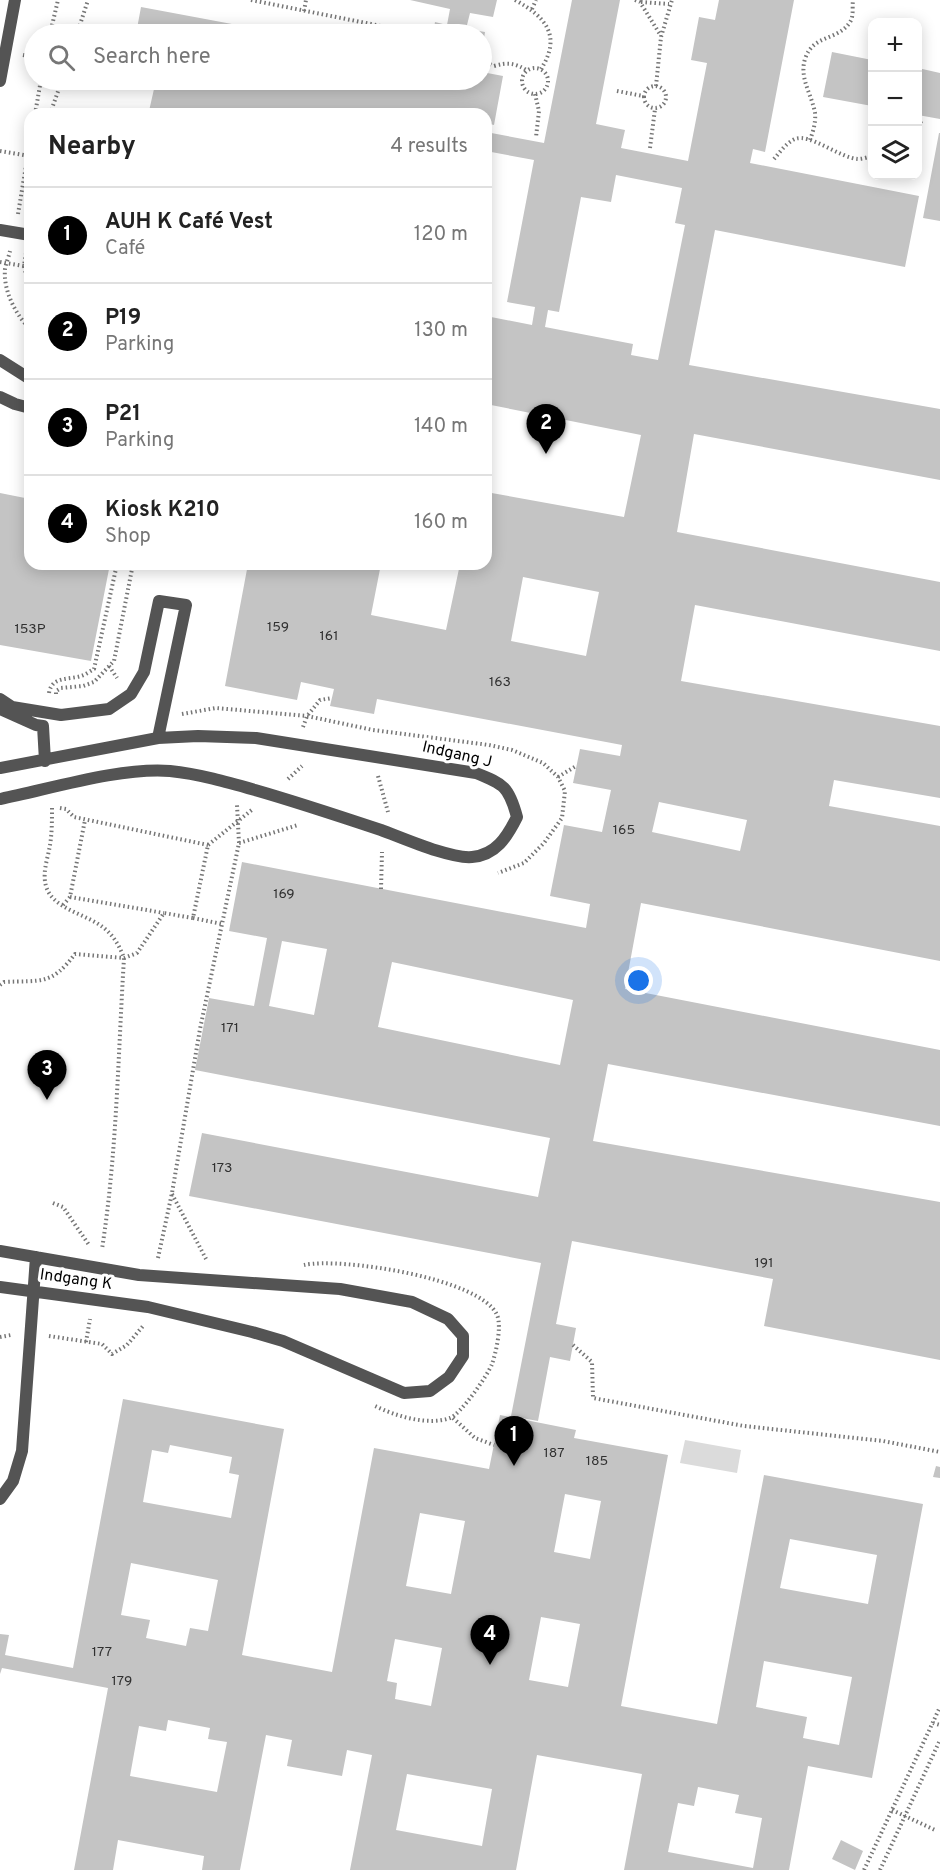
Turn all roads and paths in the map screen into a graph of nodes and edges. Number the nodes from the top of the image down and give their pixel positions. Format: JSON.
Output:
{"nodes":[{"id":1,"x":15,"y":0,"type":"edge"},
{"id":2,"x":58,"y":0,"type":"edge"},
{"id":3,"x":88,"y":0,"type":"edge"},
{"id":4,"x":251,"y":0,"type":"edge"},
{"id":5,"x":306,"y":0,"type":"edge"},
{"id":6,"x":515,"y":0,"type":"edge"},
{"id":7,"x":536,"y":0,"type":"edge"},
{"id":8,"x":635,"y":0,"type":"edge"},
{"id":9,"x":853,"y":0,"type":"edge"},
{"id":10,"x":274,"y":2,"type":"edge"},
{"id":11,"x":640,"y":2,"type":"junction"},
{"id":12,"x":670,"y":2,"type":"edge"},
{"id":13,"x":532,"y":9,"type":"junction"},
{"id":14,"x":304,"y":11,"type":"junction"},
{"id":15,"x":52,"y":24,"type":"edge"},
{"id":16,"x":80,"y":24,"type":"edge"},
{"id":17,"x":370,"y":24,"type":"edge"},
{"id":18,"x":661,"y":37,"type":"junction"},
{"id":19,"x":492,"y":65,"type":"edge"},
{"id":20,"x":541,"y":69,"type":"junction"},
{"id":21,"x":528,"y":71,"type":"junction"},
{"id":22,"x":0,"y":81,"type":"edge"},
{"id":23,"x":656,"y":86,"type":"junction"},
{"id":24,"x":39,"y":90,"type":"edge"},
{"id":25,"x":58,"y":90,"type":"edge"},
{"id":26,"x":617,"y":91,"type":"dead end"},
{"id":27,"x":535,"y":94,"type":"junction"},
{"id":28,"x":643,"y":96,"type":"junction"},
{"id":29,"x":36,"y":108,"type":"edge"},
{"id":30,"x":52,"y":108,"type":"edge"},
{"id":31,"x":655,"y":109,"type":"junction"},
{"id":32,"x":536,"y":137,"type":"dead end"},
{"id":33,"x":810,"y":140,"type":"junction"},
{"id":34,"x":650,"y":148,"type":"dead end"},
{"id":35,"x":0,"y":151,"type":"edge"},
{"id":36,"x":24,"y":155,"type":"edge"},
{"id":37,"x":868,"y":157,"type":"edge"},
{"id":38,"x":774,"y":159,"type":"dead end"},
{"id":39,"x":0,"y":230,"type":"edge"},
{"id":40,"x":24,"y":234,"type":"edge"},
{"id":41,"x":0,"y":262,"type":"edge"},
{"id":42,"x":24,"y":266,"type":"edge"},
{"id":43,"x":0,"y":360,"type":"edge"},
{"id":44,"x":24,"y":375,"type":"edge"},
{"id":45,"x":0,"y":397,"type":"edge"},
{"id":46,"x":24,"y":406,"type":"edge"},
{"id":47,"x":116,"y":570,"type":"edge"},
{"id":48,"x":132,"y":570,"type":"edge"},
{"id":49,"x":332,"y":698,"type":"dead end"},
{"id":50,"x":0,"y":699,"type":"edge"},
{"id":51,"x":0,"y":709,"type":"edge"},
{"id":52,"x":52,"y":714,"type":"junction"},
{"id":53,"x":307,"y":716,"type":"junction"},
{"id":54,"x":163,"y":718,"type":"junction"},
{"id":55,"x":385,"y":731,"type":"junction"},
{"id":56,"x":158,"y":738,"type":"junction"},
{"id":57,"x":296,"y":744,"type":"junction"},
{"id":58,"x":321,"y":748,"type":"junction"},
{"id":59,"x":380,"y":757,"type":"junction"},
{"id":60,"x":45,"y":761,"type":"junction"},
{"id":61,"x":576,"y":766,"type":"dead end"},
{"id":62,"x":0,"y":768,"type":"edge"},
{"id":63,"x":558,"y":777,"type":"junction"},
{"id":64,"x":237,"y":785,"type":"junction"},
{"id":65,"x":58,"y":786,"type":"junction"},
{"id":66,"x":271,"y":795,"type":"junction"},
{"id":67,"x":0,"y":799,"type":"edge"},
{"id":68,"x":52,"y":807,"type":"junction"},
{"id":69,"x":66,"y":809,"type":"junction"},
{"id":70,"x":85,"y":820,"type":"junction"},
{"id":71,"x":238,"y":822,"type":"junction"},
{"id":72,"x":304,"y":824,"type":"dead end"},
{"id":73,"x":397,"y":836,"type":"junction"},
{"id":74,"x":239,"y":843,"type":"junction"},
{"id":75,"x":208,"y":845,"type":"junction"},
{"id":76,"x":371,"y":848,"type":"dead end"},
{"id":77,"x":382,"y":852,"type":"junction"},
{"id":78,"x":390,"y":855,"type":"dead end"},
{"id":79,"x":488,"y":877,"type":"dead end"},
{"id":80,"x":381,"y":889,"type":"dead end"},
{"id":81,"x":70,"y":897,"type":"junction"},
{"id":82,"x":63,"y":905,"type":"junction"},
{"id":83,"x":164,"y":913,"type":"junction"},
{"id":84,"x":193,"y":918,"type":"junction"},
{"id":85,"x":222,"y":924,"type":"junction"},
{"id":86,"x":124,"y":958,"type":"junction"},
{"id":87,"x":0,"y":985,"type":"edge"},
{"id":88,"x":172,"y":1193,"type":"junction"},
{"id":89,"x":54,"y":1203,"type":"dead end"},
{"id":90,"x":91,"y":1248,"type":"dead end"},
{"id":91,"x":0,"y":1251,"type":"edge"},
{"id":92,"x":158,"y":1256,"type":"junction"},
{"id":93,"x":36,"y":1257,"type":"junction"},
{"id":94,"x":168,"y":1257,"type":"dead end"},
{"id":95,"x":197,"y":1259,"type":"dead end"},
{"id":96,"x":207,"y":1259,"type":"junction"},
{"id":97,"x":217,"y":1260,"type":"dead end"},
{"id":98,"x":296,"y":1266,"type":"dead end"},
{"id":99,"x":98,"y":1268,"type":"junction"},
{"id":100,"x":154,"y":1276,"type":"junction"},
{"id":101,"x":0,"y":1287,"type":"edge"},
{"id":102,"x":34,"y":1291,"type":"junction"},
{"id":103,"x":93,"y":1299,"type":"junction"},
{"id":104,"x":148,"y":1307,"type":"junction"},
{"id":105,"x":32,"y":1336,"type":"junction"},
{"id":106,"x":0,"y":1337,"type":"edge"},
{"id":107,"x":86,"y":1342,"type":"junction"},
{"id":108,"x":573,"y":1345,"type":"dead end"},
{"id":109,"x":369,"y":1402,"type":"dead end"},
{"id":110,"x":453,"y":1418,"type":"junction"},
{"id":111,"x":494,"y":1445,"type":"dead end"},
{"id":112,"x":940,"y":1452,"type":"edge"},
{"id":113,"x":0,"y":1499,"type":"edge"},
{"id":114,"x":940,"y":1707,"type":"edge"},
{"id":115,"x":933,"y":1723,"type":"junction"},
{"id":116,"x":940,"y":1725,"type":"edge"},
{"id":117,"x":940,"y":1740,"type":"edge"},
{"id":118,"x":892,"y":1810,"type":"junction"},
{"id":119,"x":905,"y":1816,"type":"junction"},
{"id":120,"x":935,"y":1830,"type":"dead end"},
{"id":121,"x":864,"y":1870,"type":"edge"},
{"id":122,"x":880,"y":1870,"type":"edge"}],
"edges":[{"from":1,"to":22,"type":"lane"},
{"from":2,"to":15,"type":"path"},
{"from":3,"to":16,"type":"path"},
{"from":4,"to":10,"type":"path"},
{"from":5,"to":14,"type":"path"},
{"from":6,"to":13,"type":"path"},
{"from":7,"to":13,"type":"path"},
{"from":8,"to":11,"type":"path"},
{"from":9,"to":33,"type":"path"},
{"from":10,"to":14,"type":"path"},
{"from":11,"to":12,"type":"path"},
{"from":11,"to":18,"type":"path"},
{"from":12,"to":18,"type":"path"},
{"from":13,"to":20,"type":"path"},
{"from":14,"to":17,"type":"path"},
{"from":18,"to":23,"type":"path"},
{"from":19,"to":21,"type":"path"},
{"from":20,"to":21,"type":"path"},
{"from":20,"to":27,"type":"path"},
{"from":21,"to":27,"type":"path"},
{"from":23,"to":28,"type":"path"},
{"from":23,"to":31,"type":"path"},
{"from":24,"to":29,"type":"path"},
{"from":25,"to":30,"type":"path"},
{"from":26,"to":28,"type":"path"},
{"from":27,"to":32,"type":"path"},
{"from":28,"to":31,"type":"path"},
{"from":31,"to":34,"type":"path"},
{"from":33,"to":37,"type":"path"},
{"from":33,"to":38,"type":"path"},
{"from":35,"to":36,"type":"path"},
{"from":39,"to":40,"type":"lane"},
{"from":41,"to":42,"type":"path"},
{"from":43,"to":44,"type":"lane"},
{"from":45,"to":46,"type":"lane"},
{"from":47,"to":52,"type":"path"},
{"from":48,"to":52,"type":"path"},
{"from":49,"to":53,"type":"path"},
{"from":50,"to":52,"type":"lane"},
{"from":51,"to":60,"type":"lane"},
{"from":52,"to":54,"type":"lane"},
{"from":53,"to":54,"type":"path"},
{"from":53,"to":55,"type":"path"},
{"from":53,"to":57,"type":"path"},
{"from":54,"to":56,"type":"lane"},
{"from":55,"to":59,"type":"path"},
{"from":55,"to":63,"type":"path"},
{"from":56,"to":57,"type":"lane","name":"Indgang J"},
{"from":56,"to":60,"type":"lane","name":"Indgang J"},
{"from":57,"to":58,"type":"lane","name":"Indgang J"},
{"from":58,"to":59,"type":"lane","name":"Indgang J"},
{"from":58,"to":66,"type":"path"},
{"from":59,"to":73,"type":"path"},
{"from":59,"to":73,"type":"lane","name":"Indgang J"},
{"from":60,"to":62,"type":"lane","name":"Indgang J"},
{"from":61,"to":63,"type":"path"},
{"from":63,"to":79,"type":"path"},
{"from":64,"to":65,"type":"lane","name":"Indgang J"},
{"from":64,"to":66,"type":"lane","name":"Indgang J"},
{"from":64,"to":71,"type":"path"},
{"from":65,"to":67,"type":"lane","name":"Indgang J"},
{"from":65,"to":68,"type":"path"},
{"from":65,"to":69,"type":"path"},
{"from":66,"to":71,"type":"path"},
{"from":66,"to":73,"type":"lane","name":"Indgang J"},
{"from":68,"to":69,"type":"path"},
{"from":68,"to":82,"type":"path"},
{"from":69,"to":70,"type":"path"},
{"from":70,"to":75,"type":"path"},
{"from":70,"to":81,"type":"path"},
{"from":71,"to":74,"type":"path"},
{"from":71,"to":75,"type":"path"},
{"from":72,"to":74,"type":"path"},
{"from":74,"to":85,"type":"path"},
{"from":75,"to":84,"type":"path"},
{"from":76,"to":77,"type":"path"},
{"from":77,"to":78,"type":"path"},
{"from":77,"to":80,"type":"path"},
{"from":81,"to":82,"type":"path"},
{"from":81,"to":83,"type":"path"},
{"from":82,"to":86,"type":"path"},
{"from":83,"to":84,"type":"path"},
{"from":83,"to":86,"type":"path"},
{"from":84,"to":85,"type":"path"},
{"from":85,"to":88,"type":"path"},
{"from":86,"to":87,"type":"path"},
{"from":86,"to":99,"type":"path"},
{"from":88,"to":92,"type":"path"},
{"from":88,"to":96,"type":"path"},
{"from":89,"to":90,"type":"path"},
{"from":91,"to":93,"type":"lane","name":"Indgang K"},
{"from":92,"to":94,"type":"path"},
{"from":92,"to":100,"type":"path"},
{"from":93,"to":99,"type":"lane","name":"Indgang K"},
{"from":93,"to":102,"type":"lane"},
{"from":95,"to":96,"type":"path"},
{"from":96,"to":97,"type":"path"},
{"from":98,"to":110,"type":"path"},
{"from":99,"to":100,"type":"lane","name":"Indgang K"},
{"from":100,"to":104,"type":"lane","name":"Indgang K"},
{"from":101,"to":102,"type":"lane","name":"Indgang K"},
{"from":102,"to":103,"type":"lane","name":"Indgang K"},
{"from":102,"to":105,"type":"lane"},
{"from":103,"to":104,"type":"lane","name":"Indgang K"},
{"from":103,"to":107,"type":"path"},
{"from":104,"to":107,"type":"path"},
{"from":105,"to":106,"type":"path"},
{"from":105,"to":107,"type":"path"},
{"from":105,"to":113,"type":"lane"},
{"from":108,"to":112,"type":"path"},
{"from":109,"to":110,"type":"path"},
{"from":110,"to":111,"type":"path"},
{"from":114,"to":115,"type":"path"},
{"from":115,"to":116,"type":"path"},
{"from":115,"to":118,"type":"path"},
{"from":117,"to":119,"type":"path"},
{"from":118,"to":119,"type":"path"},
{"from":118,"to":121,"type":"path"},
{"from":119,"to":120,"type":"path"},
{"from":119,"to":122,"type":"path"}]}
